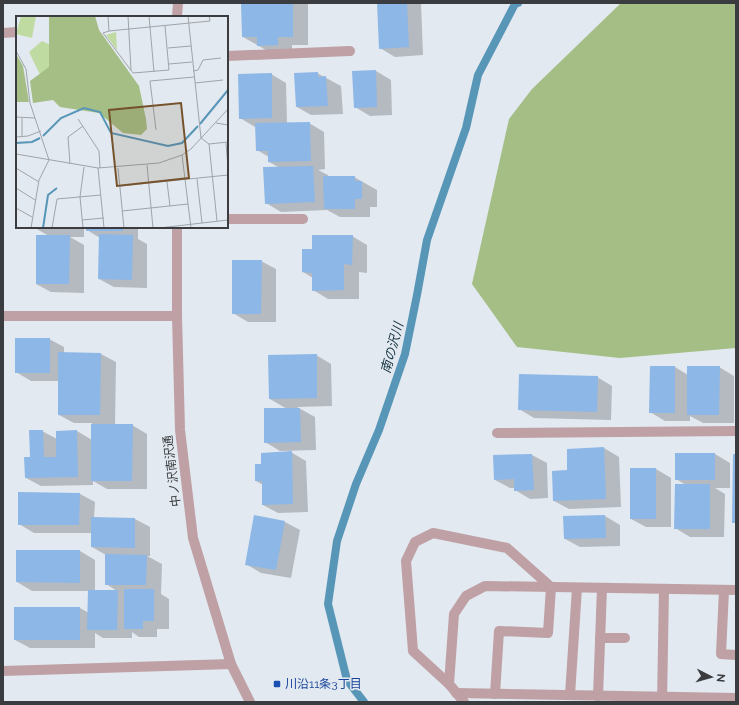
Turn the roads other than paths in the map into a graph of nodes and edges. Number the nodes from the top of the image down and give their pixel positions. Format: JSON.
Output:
{"nodes":[{"id":1,"x":178,"y":3,"type":"edge"},
{"id":2,"x":177,"y":16,"type":"edge"},
{"id":3,"x":3,"y":32,"type":"edge"},
{"id":4,"x":16,"y":32,"type":"edge"},
{"id":5,"x":350,"y":51,"type":"dead end"},
{"id":6,"x":228,"y":56,"type":"edge"},
{"id":7,"x":228,"y":219,"type":"edge"},
{"id":8,"x":303,"y":219,"type":"dead end"},
{"id":9,"x":178,"y":228,"type":"edge"},
{"id":10,"x":3,"y":316,"type":"edge"},
{"id":11,"x":177,"y":316,"type":"junction"},
{"id":12,"x":736,"y":431,"type":"edge"},
{"id":13,"x":497,"y":433,"type":"dead end"},
{"id":14,"x":551,"y":587,"type":"junction"},
{"id":15,"x":577,"y":588,"type":"junction"},
{"id":16,"x":602,"y":588,"type":"junction"},
{"id":17,"x":664,"y":589,"type":"junction"},
{"id":18,"x":724,"y":590,"type":"junction"},
{"id":19,"x":736,"y":590,"type":"edge"},
{"id":20,"x":600,"y":638,"type":"junction"},
{"id":21,"x":625,"y":638,"type":"dead end"},
{"id":22,"x":736,"y":654,"type":"edge"},
{"id":23,"x":231,"y":664,"type":"junction"},
{"id":24,"x":3,"y":671,"type":"edge"},
{"id":25,"x":449,"y":684,"type":"junction"},
{"id":26,"x":456,"y":693,"type":"junction"},
{"id":27,"x":495,"y":694,"type":"junction"},
{"id":28,"x":570,"y":695,"type":"junction"},
{"id":29,"x":598,"y":696,"type":"junction"},
{"id":30,"x":736,"y":698,"type":"edge"},
{"id":31,"x":662,"y":699,"type":"edge"},
{"id":32,"x":723,"y":700,"type":"edge"},
{"id":33,"x":250,"y":702,"type":"edge"},
{"id":34,"x":464,"y":702,"type":"edge"}],
"edges":[{"from":1,"to":2,"type":"street"},
{"from":3,"to":4,"type":"street"},
{"from":5,"to":6,"type":"street"},
{"from":7,"to":8,"type":"street"},
{"from":9,"to":11,"type":"street","name":"中ノ沢南沢通"},
{"from":10,"to":11,"type":"street"},
{"from":11,"to":23,"type":"street","name":"中ノ沢南沢通"},
{"from":12,"to":13,"type":"street"},
{"from":14,"to":15,"type":"street"},
{"from":14,"to":25,"type":"street"},
{"from":14,"to":25,"type":"street"},
{"from":14,"to":27,"type":"street"},
{"from":15,"to":16,"type":"street"},
{"from":15,"to":28,"type":"street"},
{"from":16,"to":17,"type":"street"},
{"from":16,"to":20,"type":"street"},
{"from":17,"to":18,"type":"street"},
{"from":17,"to":31,"type":"street"},
{"from":18,"to":19,"type":"street"},
{"from":18,"to":22,"type":"street"},
{"from":20,"to":21,"type":"street"},
{"from":20,"to":29,"type":"street"},
{"from":23,"to":24,"type":"street"},
{"from":23,"to":33,"type":"street","name":"中ノ沢南沢通"},
{"from":25,"to":26,"type":"street"},
{"from":26,"to":27,"type":"street"},
{"from":26,"to":34,"type":"street"},
{"from":27,"to":28,"type":"street"},
{"from":28,"to":29,"type":"street"},
{"from":29,"to":31,"type":"street"},
{"from":30,"to":32,"type":"street"},
{"from":31,"to":32,"type":"street"}]}
